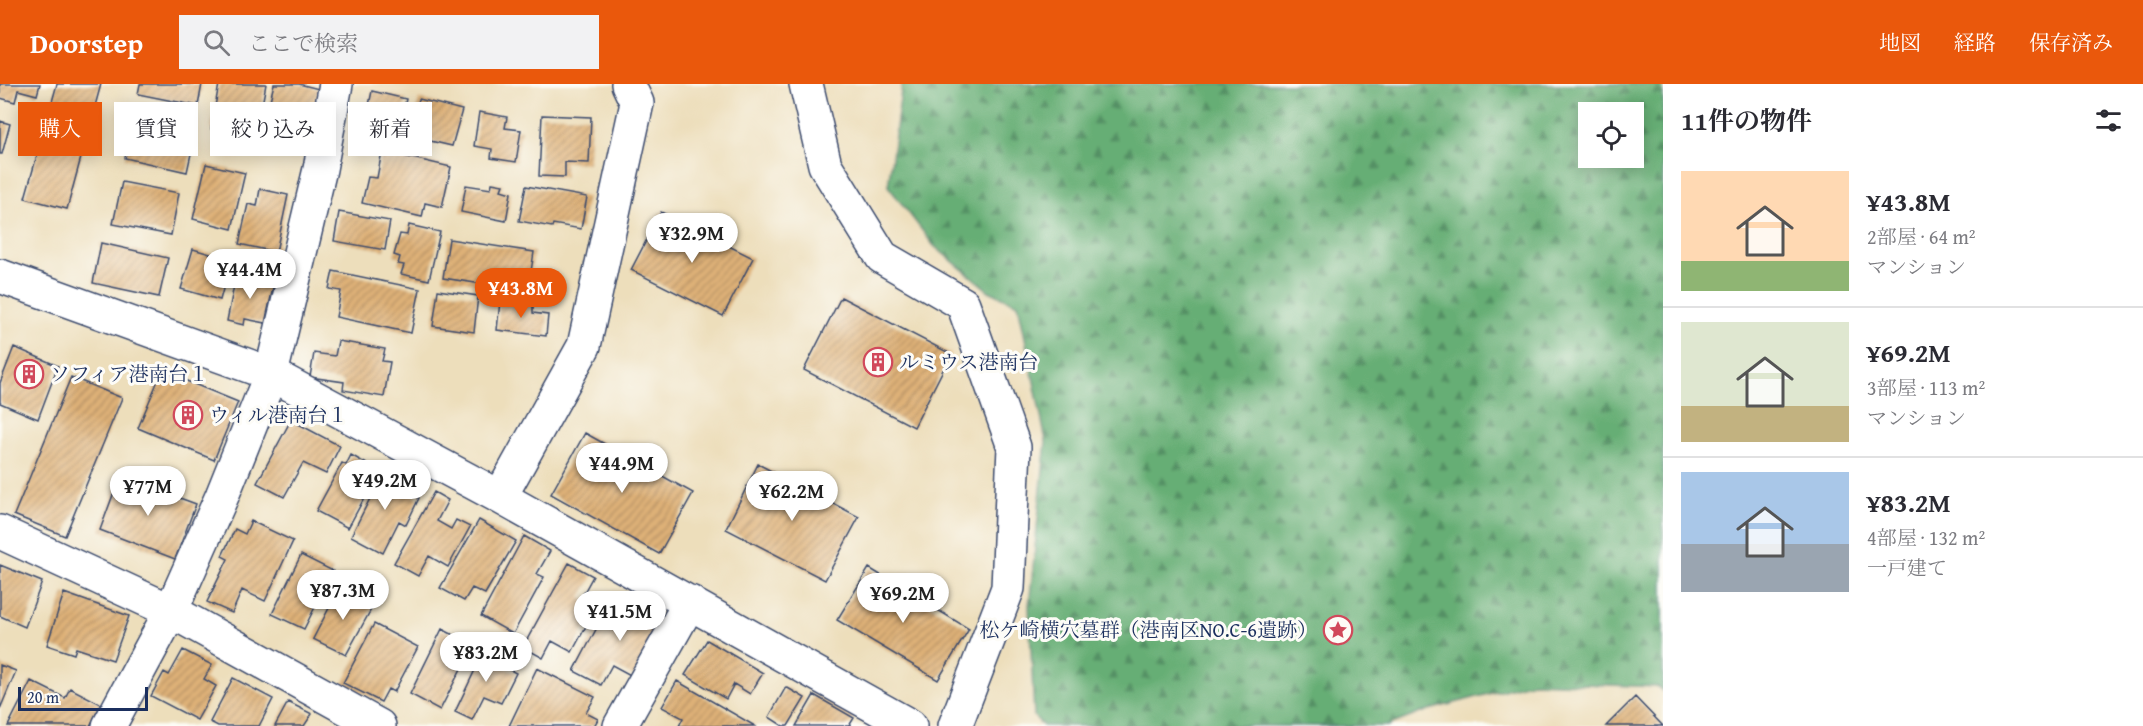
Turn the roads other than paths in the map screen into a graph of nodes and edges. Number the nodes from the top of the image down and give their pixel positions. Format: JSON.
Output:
{"nodes":[{"id":1,"x":336,"y":84,"type":"edge"},
{"id":2,"x":628,"y":84,"type":"edge"},
{"id":3,"x":806,"y":84,"type":"edge"},
{"id":4,"x":0,"y":276,"type":"edge"},
{"id":5,"x":271,"y":374,"type":"junction"},
{"id":6,"x":500,"y":496,"type":"junction"},
{"id":7,"x":0,"y":532,"type":"edge"},
{"id":8,"x":690,"y":602,"type":"junction"},
{"id":9,"x":171,"y":611,"type":"junction"},
{"id":10,"x":109,"y":726,"type":"edge"},
{"id":11,"x":378,"y":726,"type":"edge"},
{"id":12,"x":620,"y":726,"type":"edge"},
{"id":13,"x":910,"y":726,"type":"edge"},
{"id":14,"x":954,"y":726,"type":"edge"}],
"edges":[{"from":1,"to":5,"type":"street"},
{"from":2,"to":6,"type":"street"},
{"from":3,"to":14,"type":"street"},
{"from":4,"to":5,"type":"street"},
{"from":5,"to":6,"type":"street"},
{"from":5,"to":9,"type":"street"},
{"from":6,"to":8,"type":"street"},
{"from":7,"to":9,"type":"street"},
{"from":8,"to":12,"type":"street"},
{"from":8,"to":13,"type":"street"},
{"from":9,"to":10,"type":"street"},
{"from":9,"to":11,"type":"street"}]}
